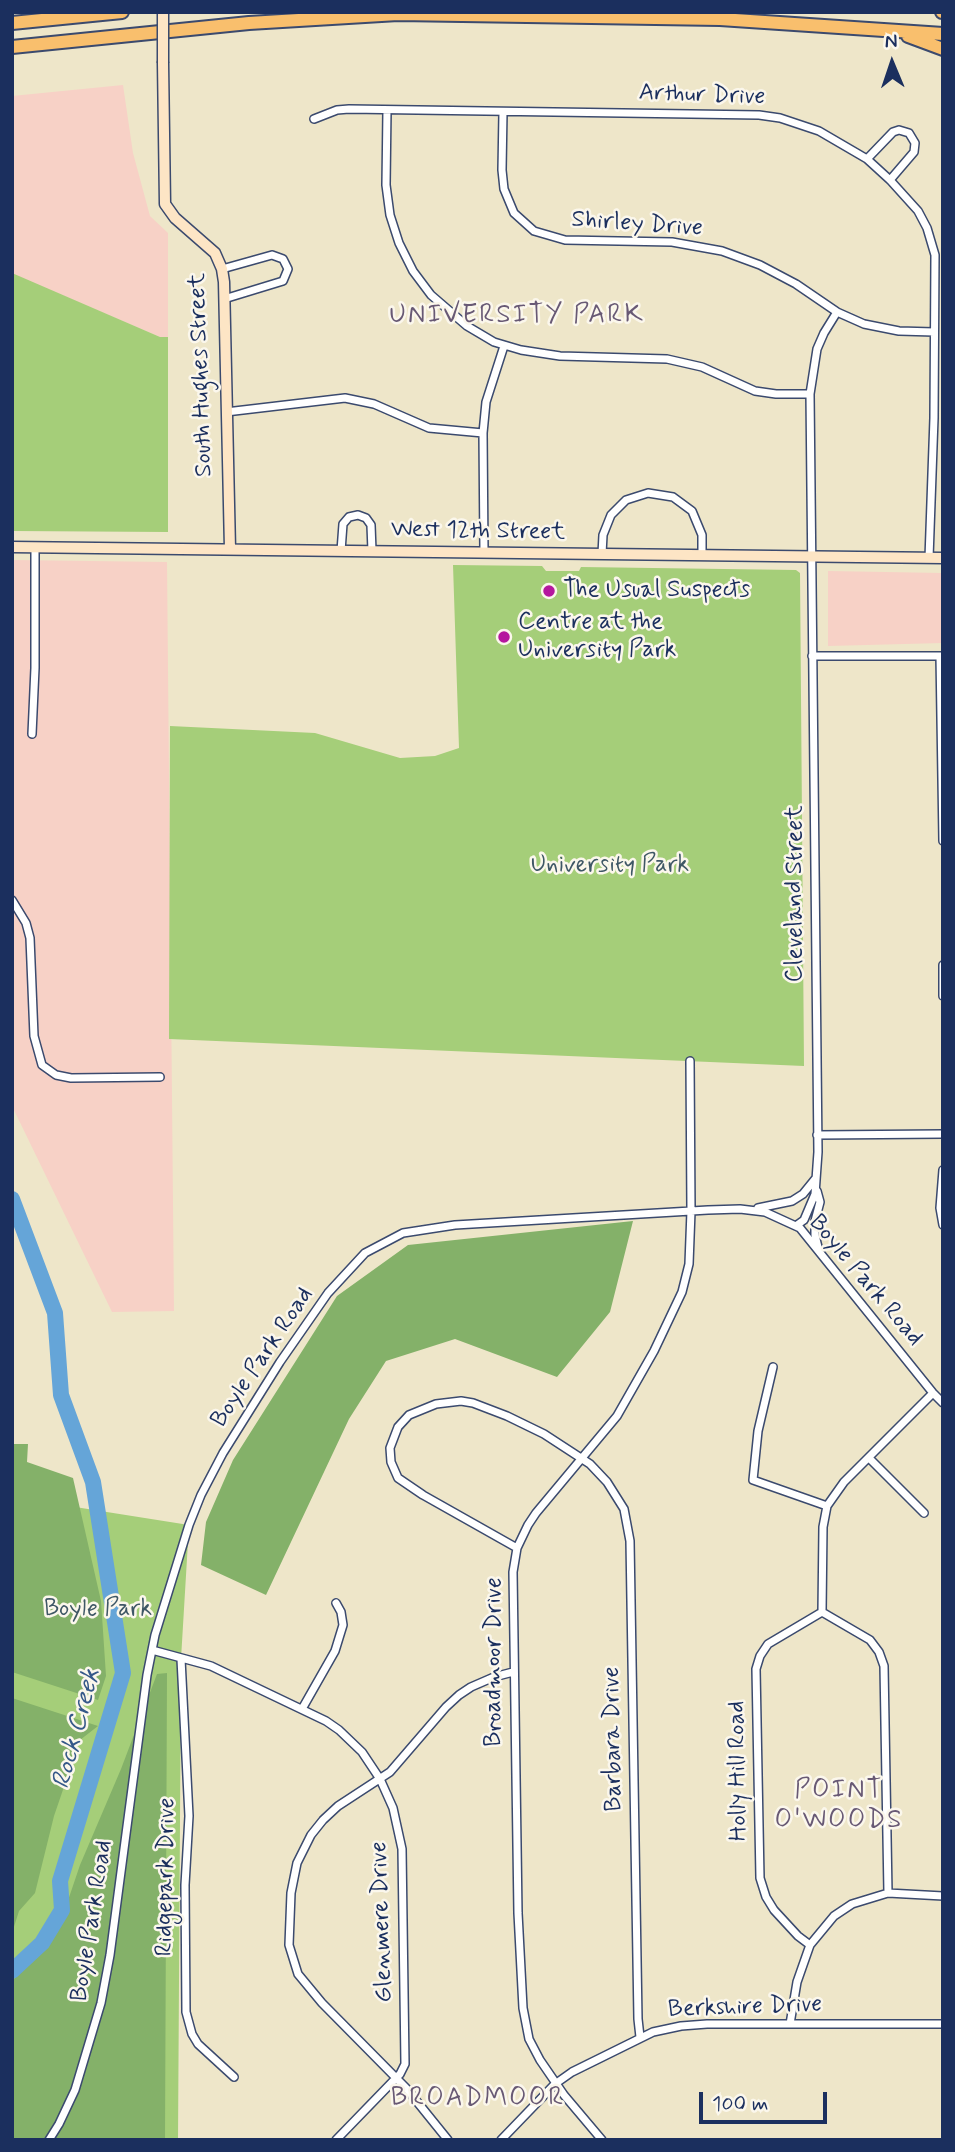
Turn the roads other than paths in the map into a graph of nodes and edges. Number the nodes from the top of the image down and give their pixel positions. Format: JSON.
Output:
{"nodes":[{"id":1,"x":122,"y":12,"type":"edge"},
{"id":2,"x":163,"y":12,"type":"edge"},
{"id":3,"x":12,"y":23,"type":"edge"},
{"id":4,"x":892,"y":30,"type":"junction"},
{"id":5,"x":943,"y":34,"type":"edge"},
{"id":6,"x":12,"y":47,"type":"edge"},
{"id":7,"x":943,"y":49,"type":"edge"},
{"id":8,"x":387,"y":110,"type":"junction"},
{"id":9,"x":503,"y":112,"type":"junction"},
{"id":10,"x":314,"y":119,"type":"dead end"},
{"id":11,"x":867,"y":159,"type":"junction"},
{"id":12,"x":890,"y":180,"type":"junction"},
{"id":13,"x":222,"y":269,"type":"junction"},
{"id":14,"x":224,"y":299,"type":"junction"},
{"id":15,"x":837,"y":312,"type":"junction"},
{"id":16,"x":934,"y":332,"type":"junction"},
{"id":17,"x":504,"y":346,"type":"junction"},
{"id":18,"x":810,"y":394,"type":"junction"},
{"id":19,"x":226,"y":412,"type":"junction"},
{"id":20,"x":483,"y":433,"type":"junction"},
{"id":21,"x":12,"y":547,"type":"edge"},
{"id":22,"x":35,"y":548,"type":"junction"},
{"id":23,"x":230,"y":549,"type":"junction"},
{"id":24,"x":341,"y":551,"type":"junction"},
{"id":25,"x":372,"y":551,"type":"junction"},
{"id":26,"x":484,"y":552,"type":"junction"},
{"id":27,"x":603,"y":554,"type":"junction"},
{"id":28,"x":702,"y":555,"type":"junction"},
{"id":29,"x":812,"y":556,"type":"junction"},
{"id":30,"x":929,"y":558,"type":"junction"},
{"id":31,"x":943,"y":558,"type":"edge"},
{"id":32,"x":812,"y":656,"type":"junction"},
{"id":33,"x":941,"y":656,"type":"edge"},
{"id":34,"x":32,"y":734,"type":"dead end"},
{"id":35,"x":943,"y":841,"type":"edge"},
{"id":36,"x":12,"y":900,"type":"edge"},
{"id":37,"x":943,"y":965,"type":"edge"},
{"id":38,"x":943,"y":996,"type":"edge"},
{"id":39,"x":690,"y":1061,"type":"dead end"},
{"id":40,"x":160,"y":1077,"type":"dead end"},
{"id":41,"x":943,"y":1134,"type":"edge"},
{"id":42,"x":817,"y":1135,"type":"junction"},
{"id":43,"x":943,"y":1170,"type":"edge"},
{"id":44,"x":817,"y":1178,"type":"junction"},
{"id":45,"x":817,"y":1189,"type":"junction"},
{"id":46,"x":752,"y":1210,"type":"junction"},
{"id":47,"x":691,"y":1211,"type":"junction"},
{"id":48,"x":797,"y":1225,"type":"junction"},
{"id":49,"x":943,"y":1225,"type":"edge"},
{"id":50,"x":820,"y":1255,"type":"junction"},
{"id":51,"x":773,"y":1367,"type":"dead end"},
{"id":52,"x":933,"y":1393,"type":"junction"},
{"id":53,"x":943,"y":1403,"type":"edge"},
{"id":54,"x":581,"y":1458,"type":"junction"},
{"id":55,"x":870,"y":1459,"type":"junction"},
{"id":56,"x":827,"y":1506,"type":"junction"},
{"id":57,"x":923,"y":1514,"type":"dead end"},
{"id":58,"x":517,"y":1549,"type":"junction"},
{"id":59,"x":335,"y":1603,"type":"dead end"},
{"id":60,"x":822,"y":1612,"type":"junction"},
{"id":61,"x":152,"y":1650,"type":"junction"},
{"id":62,"x":181,"y":1659,"type":"junction"},
{"id":63,"x":513,"y":1672,"type":"junction"},
{"id":64,"x":302,"y":1709,"type":"junction"},
{"id":65,"x":380,"y":1779,"type":"junction"},
{"id":66,"x":888,"y":1893,"type":"junction"},
{"id":67,"x":943,"y":1896,"type":"edge"},
{"id":68,"x":810,"y":1945,"type":"junction"},
{"id":69,"x":790,"y":2024,"type":"junction"},
{"id":70,"x":943,"y":2024,"type":"edge"},
{"id":71,"x":640,"y":2037,"type":"junction"},
{"id":72,"x":234,"y":2077,"type":"dead end"},
{"id":73,"x":396,"y":2078,"type":"junction"},
{"id":74,"x":555,"y":2084,"type":"junction"},
{"id":75,"x":49,"y":2140,"type":"edge"},
{"id":76,"x":336,"y":2140,"type":"edge"},
{"id":77,"x":448,"y":2140,"type":"edge"},
{"id":78,"x":501,"y":2140,"type":"edge"},
{"id":79,"x":602,"y":2140,"type":"edge"}],
"edges":[{"from":1,"to":3,"type":"highway"},
{"from":2,"to":13,"type":"main road","name":"South Hughes Street","bridge":true},
{"from":4,"to":5,"type":"highway"},
{"from":4,"to":6,"type":"highway"},
{"from":4,"to":7,"type":"highway"},
{"from":8,"to":9,"type":"street","name":"Arthur Drive"},
{"from":8,"to":10,"type":"street","name":"Arthur Drive"},
{"from":8,"to":17,"type":"street"},
{"from":9,"to":11,"type":"street","name":"Arthur Drive"},
{"from":9,"to":15,"type":"street","name":"Shirley Drive"},
{"from":11,"to":12,"type":"street","name":"Arthur Drive"},
{"from":11,"to":12,"type":"street"},
{"from":12,"to":16,"type":"street","name":"Arthur Drive"},
{"from":13,"to":14,"type":"main road","name":"South Hughes Street"},
{"from":13,"to":14,"type":"street"},
{"from":14,"to":19,"type":"main road","name":"South Hughes Street"},
{"from":15,"to":16,"type":"street","name":"Shirley Drive"},
{"from":15,"to":18,"type":"street","name":"Cleveland Street"},
{"from":16,"to":30,"type":"street","name":"Arthur Drive"},
{"from":17,"to":18,"type":"street"},
{"from":17,"to":20,"type":"street"},
{"from":18,"to":29,"type":"street","name":"Cleveland Street"},
{"from":19,"to":20,"type":"street"},
{"from":19,"to":23,"type":"main road","name":"South Hughes Street"},
{"from":20,"to":26,"type":"street"},
{"from":21,"to":22,"type":"main road","name":"West 12th Street"},
{"from":22,"to":23,"type":"main road","name":"West 12th Street"},
{"from":22,"to":34,"type":"street"},
{"from":23,"to":24,"type":"main road","name":"West 12th Street"},
{"from":24,"to":25,"type":"main road","name":"West 12th Street"},
{"from":24,"to":25,"type":"street"},
{"from":25,"to":26,"type":"main road","name":"West 12th Street"},
{"from":26,"to":27,"type":"main road","name":"West 12th Street"},
{"from":27,"to":28,"type":"main road","name":"West 12th Street"},
{"from":27,"to":28,"type":"street"},
{"from":28,"to":29,"type":"main road","name":"West 12th Street"},
{"from":29,"to":30,"type":"main road","name":"West 12th Street"},
{"from":29,"to":32,"type":"street","name":"Cleveland Street"},
{"from":30,"to":31,"type":"main road","name":"West 12th Street"},
{"from":32,"to":33,"type":"street"},
{"from":32,"to":42,"type":"street","name":"Cleveland Street"},
{"from":33,"to":35,"type":"street"},
{"from":36,"to":40,"type":"street"},
{"from":37,"to":38,"type":"street"},
{"from":39,"to":47,"type":"street","name":"Broadmoor Drive"},
{"from":41,"to":42,"type":"street"},
{"from":42,"to":44,"type":"street","name":"Cleveland Street"},
{"from":43,"to":49,"type":"street"},
{"from":44,"to":45,"type":"street","name":"Cleveland Street"},
{"from":44,"to":46,"type":"street"},
{"from":45,"to":48,"type":"street","name":"Cleveland Street"},
{"from":45,"to":50,"type":"street"},
{"from":46,"to":47,"type":"street","name":"Boyle Park Road"},
{"from":46,"to":48,"type":"street","name":"Boyle Park Road"},
{"from":47,"to":54,"type":"street","name":"Broadmoor Drive"},
{"from":47,"to":61,"type":"street","name":"Boyle Park Road"},
{"from":48,"to":50,"type":"street","name":"Boyle Park Road"},
{"from":50,"to":52,"type":"street","name":"Boyle Park Road"},
{"from":51,"to":56,"type":"street"},
{"from":52,"to":53,"type":"street","name":"Boyle Park Road"},
{"from":52,"to":55,"type":"street"},
{"from":54,"to":58,"type":"street","name":"Broadmoor Drive"},
{"from":54,"to":58,"type":"street","name":"Barbara Drive"},
{"from":54,"to":71,"type":"street","name":"Barbara Drive"},
{"from":55,"to":56,"type":"street"},
{"from":55,"to":57,"type":"street"},
{"from":56,"to":60,"type":"street"},
{"from":58,"to":63,"type":"street","name":"Broadmoor Drive"},
{"from":59,"to":64,"type":"street"},
{"from":60,"to":66,"type":"street"},
{"from":60,"to":68,"type":"street","name":"Holly Hill Road"},
{"from":61,"to":62,"type":"street","name":"Glenmere Drive"},
{"from":61,"to":75,"type":"street","name":"Boyle Park Road"},
{"from":62,"to":64,"type":"street","name":"Glenmere Drive"},
{"from":62,"to":72,"type":"street","name":"Ridgepark Drive"},
{"from":63,"to":65,"type":"street"},
{"from":63,"to":74,"type":"street","name":"Broadmoor Drive"},
{"from":64,"to":65,"type":"street","name":"Glenmere Drive"},
{"from":65,"to":73,"type":"street","name":"Glenmere Drive"},
{"from":65,"to":73,"type":"street"},
{"from":66,"to":67,"type":"street"},
{"from":66,"to":68,"type":"street"},
{"from":68,"to":69,"type":"street"},
{"from":69,"to":70,"type":"street","name":"Berkshire Drive"},
{"from":69,"to":71,"type":"street","name":"Berkshire Drive"},
{"from":71,"to":74,"type":"street","name":"Berkshire Drive"},
{"from":73,"to":76,"type":"street","name":"Glenmere Drive"},
{"from":73,"to":77,"type":"street"},
{"from":74,"to":78,"type":"street","name":"Berkshire Drive"},
{"from":74,"to":79,"type":"street","name":"Broadmoor Drive"}]}
